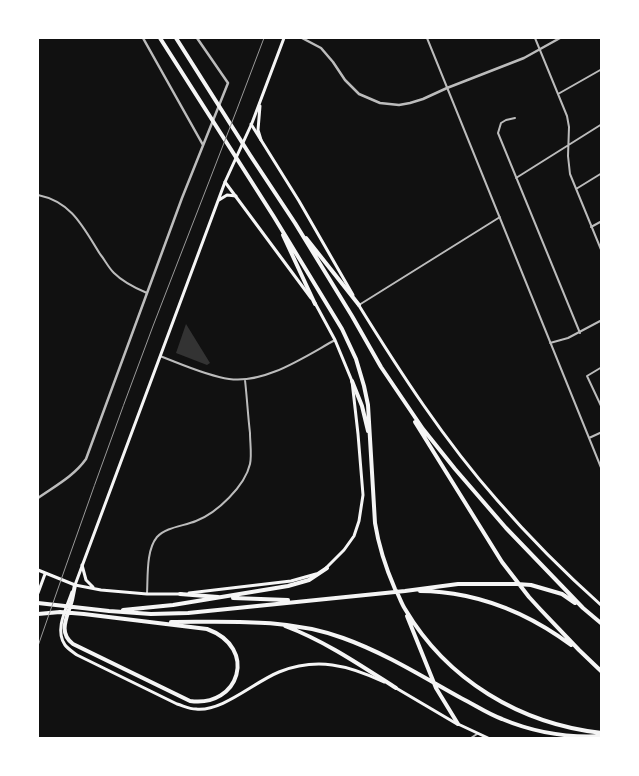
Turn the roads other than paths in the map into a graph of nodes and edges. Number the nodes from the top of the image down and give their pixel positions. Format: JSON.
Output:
{"nodes":[{"id":1,"x":143,"y":38,"type":"edge"},
{"id":2,"x":160,"y":38,"type":"edge"},
{"id":3,"x":176,"y":38,"type":"edge"},
{"id":4,"x":197,"y":38,"type":"edge"},
{"id":5,"x":284,"y":38,"type":"edge"},
{"id":6,"x":302,"y":38,"type":"edge"},
{"id":7,"x":426,"y":38,"type":"edge"},
{"id":8,"x":535,"y":38,"type":"edge"},
{"id":9,"x":560,"y":38,"type":"edge"},
{"id":10,"x":540,"y":49,"type":"junction"},
{"id":11,"x":602,"y":69,"type":"edge"},
{"id":12,"x":447,"y":88,"type":"junction"},
{"id":13,"x":558,"y":94,"type":"junction"},
{"id":14,"x":260,"y":103,"type":"junction"},
{"id":15,"x":515,"y":118,"type":"dead end"},
{"id":16,"x":251,"y":124,"type":"junction"},
{"id":17,"x":602,"y":124,"type":"edge"},
{"id":18,"x":261,"y":140,"type":"junction"},
{"id":19,"x":569,"y":144,"type":"junction"},
{"id":20,"x":204,"y":146,"type":"junction"},
{"id":21,"x":602,"y":173,"type":"edge"},
{"id":22,"x":516,"y":178,"type":"junction"},
{"id":23,"x":226,"y":182,"type":"junction"},
{"id":24,"x":576,"y":190,"type":"junction"},
{"id":25,"x":38,"y":195,"type":"edge"},
{"id":26,"x":236,"y":196,"type":"junction"},
{"id":27,"x":218,"y":200,"type":"junction"},
{"id":28,"x":274,"y":217,"type":"junction"},
{"id":29,"x":500,"y":217,"type":"junction"},
{"id":30,"x":602,"y":221,"type":"edge"},
{"id":31,"x":295,"y":223,"type":"junction"},
{"id":32,"x":591,"y":228,"type":"junction"},
{"id":33,"x":602,"y":252,"type":"edge"},
{"id":34,"x":147,"y":293,"type":"junction"},
{"id":35,"x":315,"y":304,"type":"junction"},
{"id":36,"x":359,"y":306,"type":"junction"},
{"id":37,"x":602,"y":320,"type":"edge"},
{"id":38,"x":580,"y":333,"type":"junction"},
{"id":39,"x":335,"y":340,"type":"junction"},
{"id":40,"x":550,"y":343,"type":"junction"},
{"id":41,"x":160,"y":356,"type":"junction"},
{"id":42,"x":380,"y":367,"type":"junction"},
{"id":43,"x":602,"y":367,"type":"edge"},
{"id":44,"x":245,"y":380,"type":"junction"},
{"id":45,"x":352,"y":381,"type":"junction"},
{"id":46,"x":602,"y":408,"type":"edge"},
{"id":47,"x":602,"y":432,"type":"edge"},
{"id":48,"x":589,"y":438,"type":"junction"},
{"id":49,"x":371,"y":444,"type":"junction"},
{"id":50,"x":602,"y":470,"type":"edge"},
{"id":51,"x":38,"y":498,"type":"edge"},
{"id":52,"x":82,"y":564,"type":"junction"},
{"id":53,"x":327,"y":568,"type":"junction"},
{"id":54,"x":38,"y":570,"type":"edge"},
{"id":55,"x":45,"y":574,"type":"junction"},
{"id":56,"x":75,"y":585,"type":"junction"},
{"id":57,"x":96,"y":589,"type":"junction"},
{"id":58,"x":405,"y":591,"type":"junction"},
{"id":59,"x":38,"y":593,"type":"edge"},
{"id":60,"x":147,"y":594,"type":"junction"},
{"id":61,"x":180,"y":594,"type":"junction"},
{"id":62,"x":303,"y":601,"type":"junction"},
{"id":63,"x":38,"y":603,"type":"edge"},
{"id":64,"x":602,"y":606,"type":"edge"},
{"id":65,"x":583,"y":608,"type":"junction"},
{"id":66,"x":405,"y":609,"type":"junction"},
{"id":67,"x":109,"y":611,"type":"junction"},
{"id":68,"x":38,"y":614,"type":"edge"},
{"id":69,"x":156,"y":623,"type":"junction"},
{"id":70,"x":276,"y":623,"type":"junction"},
{"id":71,"x":602,"y":624,"type":"edge"},
{"id":72,"x":579,"y":650,"type":"junction"},
{"id":73,"x":602,"y":672,"type":"edge"},
{"id":74,"x":396,"y":688,"type":"junction"},
{"id":75,"x":458,"y":724,"type":"junction"},
{"id":76,"x":478,"y":734,"type":"junction"},
{"id":77,"x":602,"y":735,"type":"edge"},
{"id":78,"x":471,"y":738,"type":"edge"},
{"id":79,"x":488,"y":738,"type":"edge"}],
"edges":[{"from":1,"to":20,"type":"street"},
{"from":2,"to":28,"type":"highway"},
{"from":3,"to":31,"type":"highway"},
{"from":4,"to":20,"type":"street"},
{"from":5,"to":14,"type":"main road"},
{"from":6,"to":12,"type":"street"},
{"from":7,"to":12,"type":"street"},
{"from":8,"to":10,"type":"street"},
{"from":9,"to":10,"type":"street"},
{"from":10,"to":12,"type":"street"},
{"from":10,"to":13,"type":"street"},
{"from":11,"to":13,"type":"street"},
{"from":12,"to":29,"type":"street"},
{"from":13,"to":19,"type":"street"},
{"from":14,"to":16,"type":"main road"},
{"from":14,"to":18,"type":"main road"},
{"from":15,"to":22,"type":"street"},
{"from":16,"to":18,"type":"main road"},
{"from":16,"to":23,"type":"main road"},
{"from":17,"to":19,"type":"street"},
{"from":18,"to":36,"type":"main road"},
{"from":19,"to":22,"type":"street"},
{"from":19,"to":24,"type":"street"},
{"from":20,"to":34,"type":"street"},
{"from":21,"to":24,"type":"street"},
{"from":22,"to":38,"type":"street"},
{"from":23,"to":26,"type":"main road"},
{"from":23,"to":27,"type":"main road"},
{"from":24,"to":32,"type":"street"},
{"from":25,"to":34,"type":"street"},
{"from":26,"to":27,"type":"main road"},
{"from":26,"to":35,"type":"main road"},
{"from":27,"to":41,"type":"main road"},
{"from":28,"to":35,"type":"highway"},
{"from":28,"to":49,"type":"highway"},
{"from":29,"to":36,"type":"street"},
{"from":29,"to":40,"type":"street"},
{"from":30,"to":32,"type":"street"},
{"from":31,"to":36,"type":"highway"},
{"from":31,"to":42,"type":"highway"},
{"from":32,"to":33,"type":"street"},
{"from":34,"to":51,"type":"street"},
{"from":35,"to":39,"type":"main road"},
{"from":36,"to":64,"type":"main road"},
{"from":37,"to":38,"type":"street"},
{"from":38,"to":40,"type":"street"},
{"from":39,"to":44,"type":"street"},
{"from":39,"to":45,"type":"main road"},
{"from":40,"to":48,"type":"street"},
{"from":41,"to":44,"type":"street"},
{"from":41,"to":52,"type":"main road"},
{"from":42,"to":65,"type":"highway"},
{"from":42,"to":72,"type":"highway"},
{"from":43,"to":46,"type":"street"},
{"from":44,"to":60,"type":"street"},
{"from":45,"to":49,"type":"highway"},
{"from":45,"to":53,"type":"main road"},
{"from":47,"to":48,"type":"street"},
{"from":48,"to":50,"type":"street"},
{"from":49,"to":66,"type":"highway"},
{"from":52,"to":56,"type":"main road"},
{"from":52,"to":57,"type":"main road"},
{"from":53,"to":61,"type":"main road"},
{"from":53,"to":67,"type":"highway"},
{"from":54,"to":55,"type":"main road"},
{"from":55,"to":56,"type":"main road"},
{"from":55,"to":59,"type":"main road"},
{"from":56,"to":57,"type":"main road"},
{"from":56,"to":69,"type":"highway"},
{"from":56,"to":74,"type":"main road"},
{"from":57,"to":60,"type":"main road"},
{"from":58,"to":62,"type":"highway"},
{"from":58,"to":65,"type":"highway"},
{"from":58,"to":72,"type":"highway"},
{"from":60,"to":61,"type":"main road"},
{"from":61,"to":62,"type":"highway"},
{"from":62,"to":67,"type":"highway"},
{"from":63,"to":67,"type":"highway"},
{"from":65,"to":71,"type":"highway"},
{"from":66,"to":75,"type":"highway"},
{"from":66,"to":77,"type":"highway"},
{"from":68,"to":69,"type":"highway"},
{"from":69,"to":70,"type":"highway"},
{"from":70,"to":74,"type":"highway"},
{"from":70,"to":77,"type":"highway"},
{"from":72,"to":73,"type":"highway"},
{"from":74,"to":75,"type":"main road"},
{"from":75,"to":76,"type":"main road"},
{"from":76,"to":78,"type":"street"},
{"from":76,"to":79,"type":"main road"}]}
